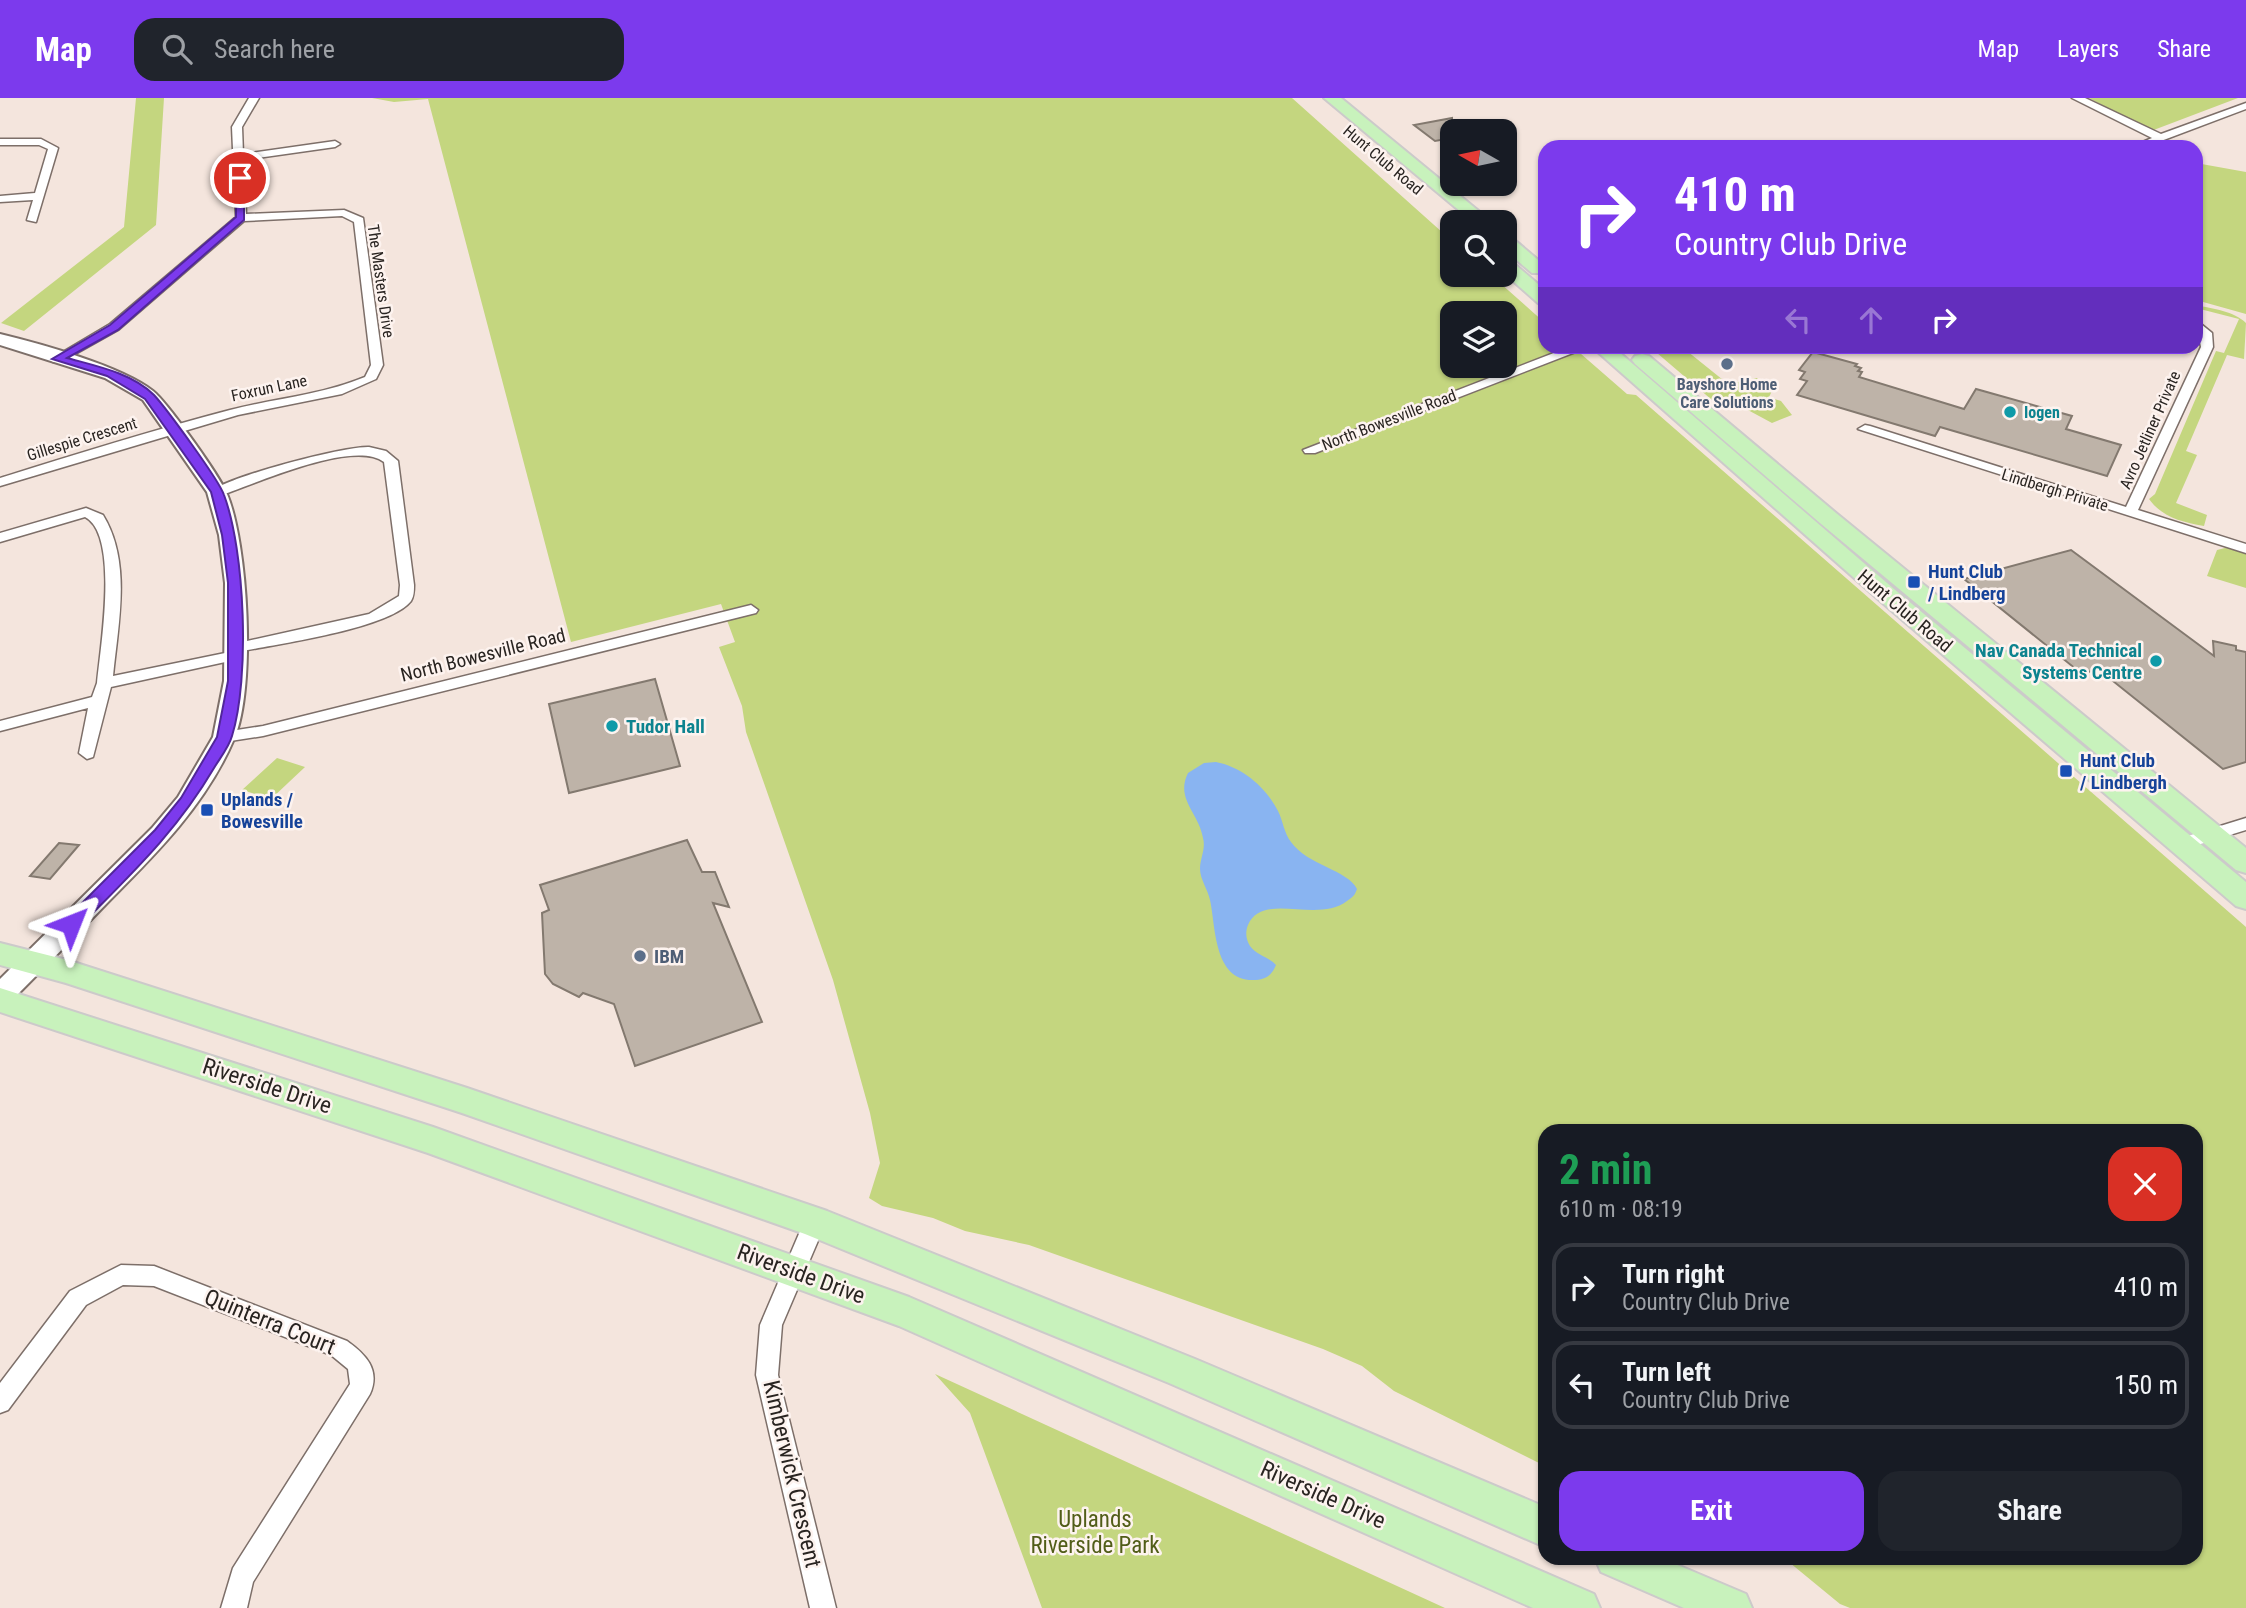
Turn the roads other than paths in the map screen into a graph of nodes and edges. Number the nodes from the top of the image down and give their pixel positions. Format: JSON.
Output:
{"nodes":[{"id":1,"x":254,"y":98,"type":"edge"},
{"id":2,"x":2077,"y":98,"type":"edge"},
{"id":3,"x":1325,"y":102,"type":"edge"},
{"id":4,"x":2246,"y":106,"type":"edge"},
{"id":5,"x":2161,"y":138,"type":"junction"},
{"id":6,"x":2155,"y":140,"type":"edge"},
{"id":7,"x":0,"y":142,"type":"edge"},
{"id":8,"x":335,"y":144,"type":"dead end"},
{"id":9,"x":239,"y":158,"type":"junction"},
{"id":10,"x":38,"y":196,"type":"junction"},
{"id":11,"x":0,"y":199,"type":"edge"},
{"id":12,"x":1443,"y":210,"type":"edge"},
{"id":13,"x":1467,"y":210,"type":"edge"},
{"id":14,"x":241,"y":218,"type":"junction"},
{"id":15,"x":32,"y":220,"type":"dead end"},
{"id":16,"x":1517,"y":252,"type":"edge"},
{"id":17,"x":1538,"y":270,"type":"edge"},
{"id":18,"x":1517,"y":275,"type":"edge"},
{"id":19,"x":1538,"y":293,"type":"edge"},
{"id":20,"x":2203,"y":330,"type":"edge"},
{"id":21,"x":0,"y":339,"type":"edge"},
{"id":22,"x":1565,"y":354,"type":"edge"},
{"id":23,"x":1609,"y":354,"type":"edge"},
{"id":24,"x":1636,"y":354,"type":"edge"},
{"id":25,"x":58,"y":359,"type":"junction"},
{"id":26,"x":370,"y":379,"type":"joint"},
{"id":27,"x":174,"y":429,"type":"junction"},
{"id":28,"x":1865,"y":429,"type":"dead end"},
{"id":29,"x":1310,"y":450,"type":"dead end"},
{"id":30,"x":0,"y":482,"type":"edge"},
{"id":31,"x":218,"y":492,"type":"junction"},
{"id":32,"x":2129,"y":512,"type":"junction"},
{"id":33,"x":0,"y":538,"type":"edge"},
{"id":34,"x":2246,"y":549,"type":"edge"},
{"id":35,"x":751,"y":610,"type":"dead end"},
{"id":36,"x":234,"y":652,"type":"junction"},
{"id":37,"x":105,"y":683,"type":"junction"},
{"id":38,"x":98,"y":700,"type":"junction"},
{"id":39,"x":0,"y":726,"type":"edge"},
{"id":40,"x":225,"y":737,"type":"junction"},
{"id":41,"x":88,"y":752,"type":"dead end"},
{"id":42,"x":2246,"y":824,"type":"edge"},
{"id":43,"x":2211,"y":834,"type":"junction"},
{"id":44,"x":2181,"y":844,"type":"junction"},
{"id":45,"x":2246,"y":863,"type":"edge"},
{"id":46,"x":2246,"y":898,"type":"edge"},
{"id":47,"x":0,"y":954,"type":"edge"},
{"id":48,"x":31,"y":963,"type":"junction"},
{"id":49,"x":0,"y":998,"type":"edge"},
{"id":50,"x":815,"y":1222,"type":"junction"},
{"id":51,"x":795,"y":1272,"type":"junction"},
{"id":52,"x":0,"y":1402,"type":"edge"},
{"id":53,"x":1538,"y":1524,"type":"edge"},
{"id":54,"x":1631,"y":1565,"type":"edge"},
{"id":55,"x":234,"y":1608,"type":"edge"},
{"id":56,"x":823,"y":1608,"type":"edge"},
{"id":57,"x":1580,"y":1608,"type":"edge"},
{"id":58,"x":1732,"y":1608,"type":"edge"}],
"edges":[{"from":1,"to":9,"type":"street"},
{"from":2,"to":5,"type":"street"},
{"from":3,"to":12,"type":"main road","name":"Hunt Club Road"},
{"from":3,"to":13,"type":"main road","name":"Hunt Club Road"},
{"from":4,"to":5,"type":"street"},
{"from":5,"to":6,"type":"street"},
{"from":7,"to":10,"type":"street"},
{"from":8,"to":9,"type":"street"},
{"from":9,"to":14,"type":"street"},
{"from":10,"to":11,"type":"street"},
{"from":10,"to":15,"type":"street"},
{"from":14,"to":25,"type":"street"},
{"from":14,"to":26,"type":"street","name":"The Masters Drive"},
{"from":16,"to":17,"type":"main road"},
{"from":18,"to":19,"type":"main road"},
{"from":20,"to":32,"type":"street","name":"Avro Jetliner Private"},
{"from":21,"to":25,"type":"street"},
{"from":22,"to":29,"type":"street","name":"North Bowesville Road"},
{"from":23,"to":44,"type":"main road","name":"Hunt Club Road"},
{"from":24,"to":43,"type":"main road","name":"Hunt Club Road"},
{"from":25,"to":27,"type":"street"},
{"from":26,"to":27,"type":"street","name":"Foxrun Lane"},
{"from":27,"to":30,"type":"street","name":"Gillespie Crescent"},
{"from":27,"to":31,"type":"street"},
{"from":28,"to":32,"type":"street","name":"Lindbergh Private"},
{"from":31,"to":36,"type":"street"},
{"from":31,"to":36,"type":"street"},
{"from":32,"to":34,"type":"street","name":"Lindbergh Private"},
{"from":33,"to":37,"type":"street"},
{"from":35,"to":40,"type":"street","name":"North Bowesville Road"},
{"from":36,"to":37,"type":"street"},
{"from":36,"to":40,"type":"street"},
{"from":37,"to":38,"type":"street"},
{"from":38,"to":39,"type":"street"},
{"from":38,"to":41,"type":"street"},
{"from":40,"to":48,"type":"street"},
{"from":42,"to":43,"type":"street"},
{"from":43,"to":44,"type":"street"},
{"from":43,"to":45,"type":"main road","name":"Hunt Club Road"},
{"from":44,"to":46,"type":"main road","name":"Hunt Club Road"},
{"from":47,"to":48,"type":"main road"},
{"from":48,"to":49,"type":"street"},
{"from":48,"to":50,"type":"main road"},
{"from":49,"to":51,"type":"main road","name":"Riverside Drive"},
{"from":50,"to":51,"type":"street","name":"Kimberwick Crescent"},
{"from":50,"to":53,"type":"main road"},
{"from":51,"to":56,"type":"street","name":"Kimberwick Crescent"},
{"from":51,"to":57,"type":"main road","name":"Riverside Drive"},
{"from":52,"to":55,"type":"street","name":"Quinterra Court"},
{"from":54,"to":58,"type":"main road"}]}
